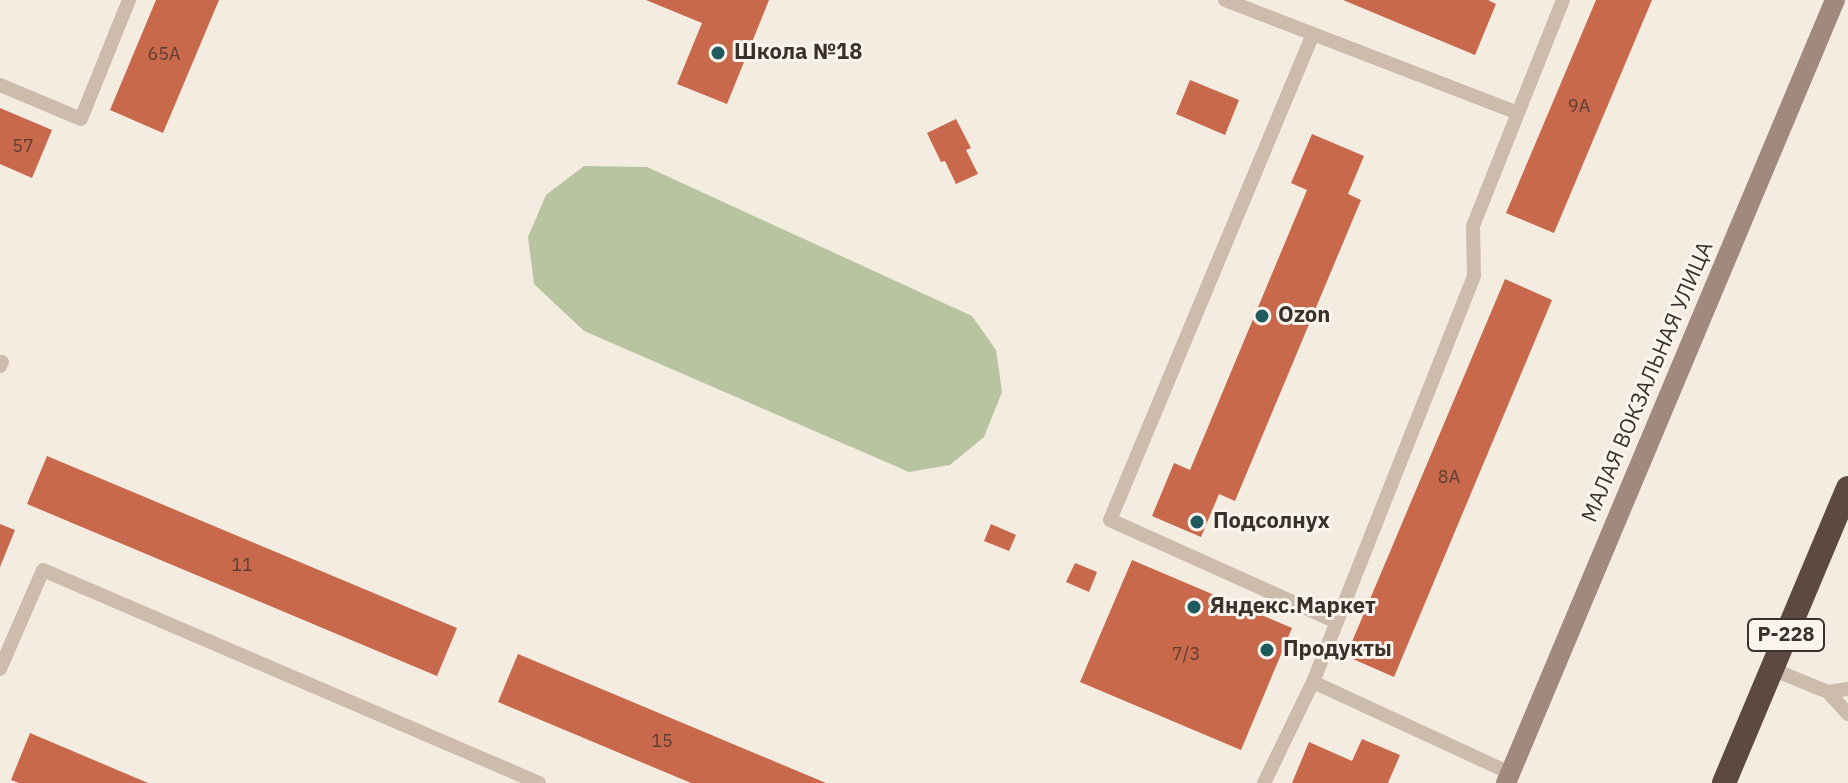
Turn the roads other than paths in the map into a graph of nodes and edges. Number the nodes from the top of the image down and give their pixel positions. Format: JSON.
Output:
{"nodes":[{"id":1,"x":129,"y":0,"type":"edge"},
{"id":2,"x":1225,"y":0,"type":"edge"},
{"id":3,"x":1563,"y":0,"type":"edge"},
{"id":4,"x":1835,"y":0,"type":"edge"},
{"id":5,"x":1313,"y":34,"type":"junction"},
{"id":6,"x":0,"y":85,"type":"edge"},
{"id":7,"x":1518,"y":113,"type":"junction"},
{"id":8,"x":1848,"y":488,"type":"edge"},
{"id":9,"x":1337,"y":622,"type":"junction"},
{"id":10,"x":0,"y":669,"type":"edge"},
{"id":11,"x":1772,"y":669,"type":"junction"},
{"id":12,"x":1313,"y":682,"type":"junction"},
{"id":13,"x":1848,"y":689,"type":"edge"},
{"id":14,"x":1828,"y":692,"type":"junction"},
{"id":15,"x":1848,"y":714,"type":"edge"},
{"id":16,"x":1508,"y":778,"type":"edge"},
{"id":17,"x":539,"y":783,"type":"edge"},
{"id":18,"x":1264,"y":783,"type":"edge"},
{"id":19,"x":1724,"y":783,"type":"edge"}],
"edges":[{"from":1,"to":6,"type":"lane"},
{"from":2,"to":5,"type":"lane"},
{"from":3,"to":7,"type":"lane"},
{"from":4,"to":16,"type":"street","name":"МАЛАЯ ВОКЗАЛЬНАЯ УЛИЦА"},
{"from":5,"to":7,"type":"lane"},
{"from":5,"to":9,"type":"lane"},
{"from":7,"to":9,"type":"lane"},
{"from":8,"to":11,"type":"highway","number":"Р-228"},
{"from":9,"to":12,"type":"lane"},
{"from":10,"to":17,"type":"lane"},
{"from":11,"to":14,"type":"lane"},
{"from":11,"to":19,"type":"highway","number":"Р-228"},
{"from":12,"to":16,"type":"lane"},
{"from":12,"to":18,"type":"lane"},
{"from":13,"to":14,"type":"lane"},
{"from":14,"to":15,"type":"lane"}]}
